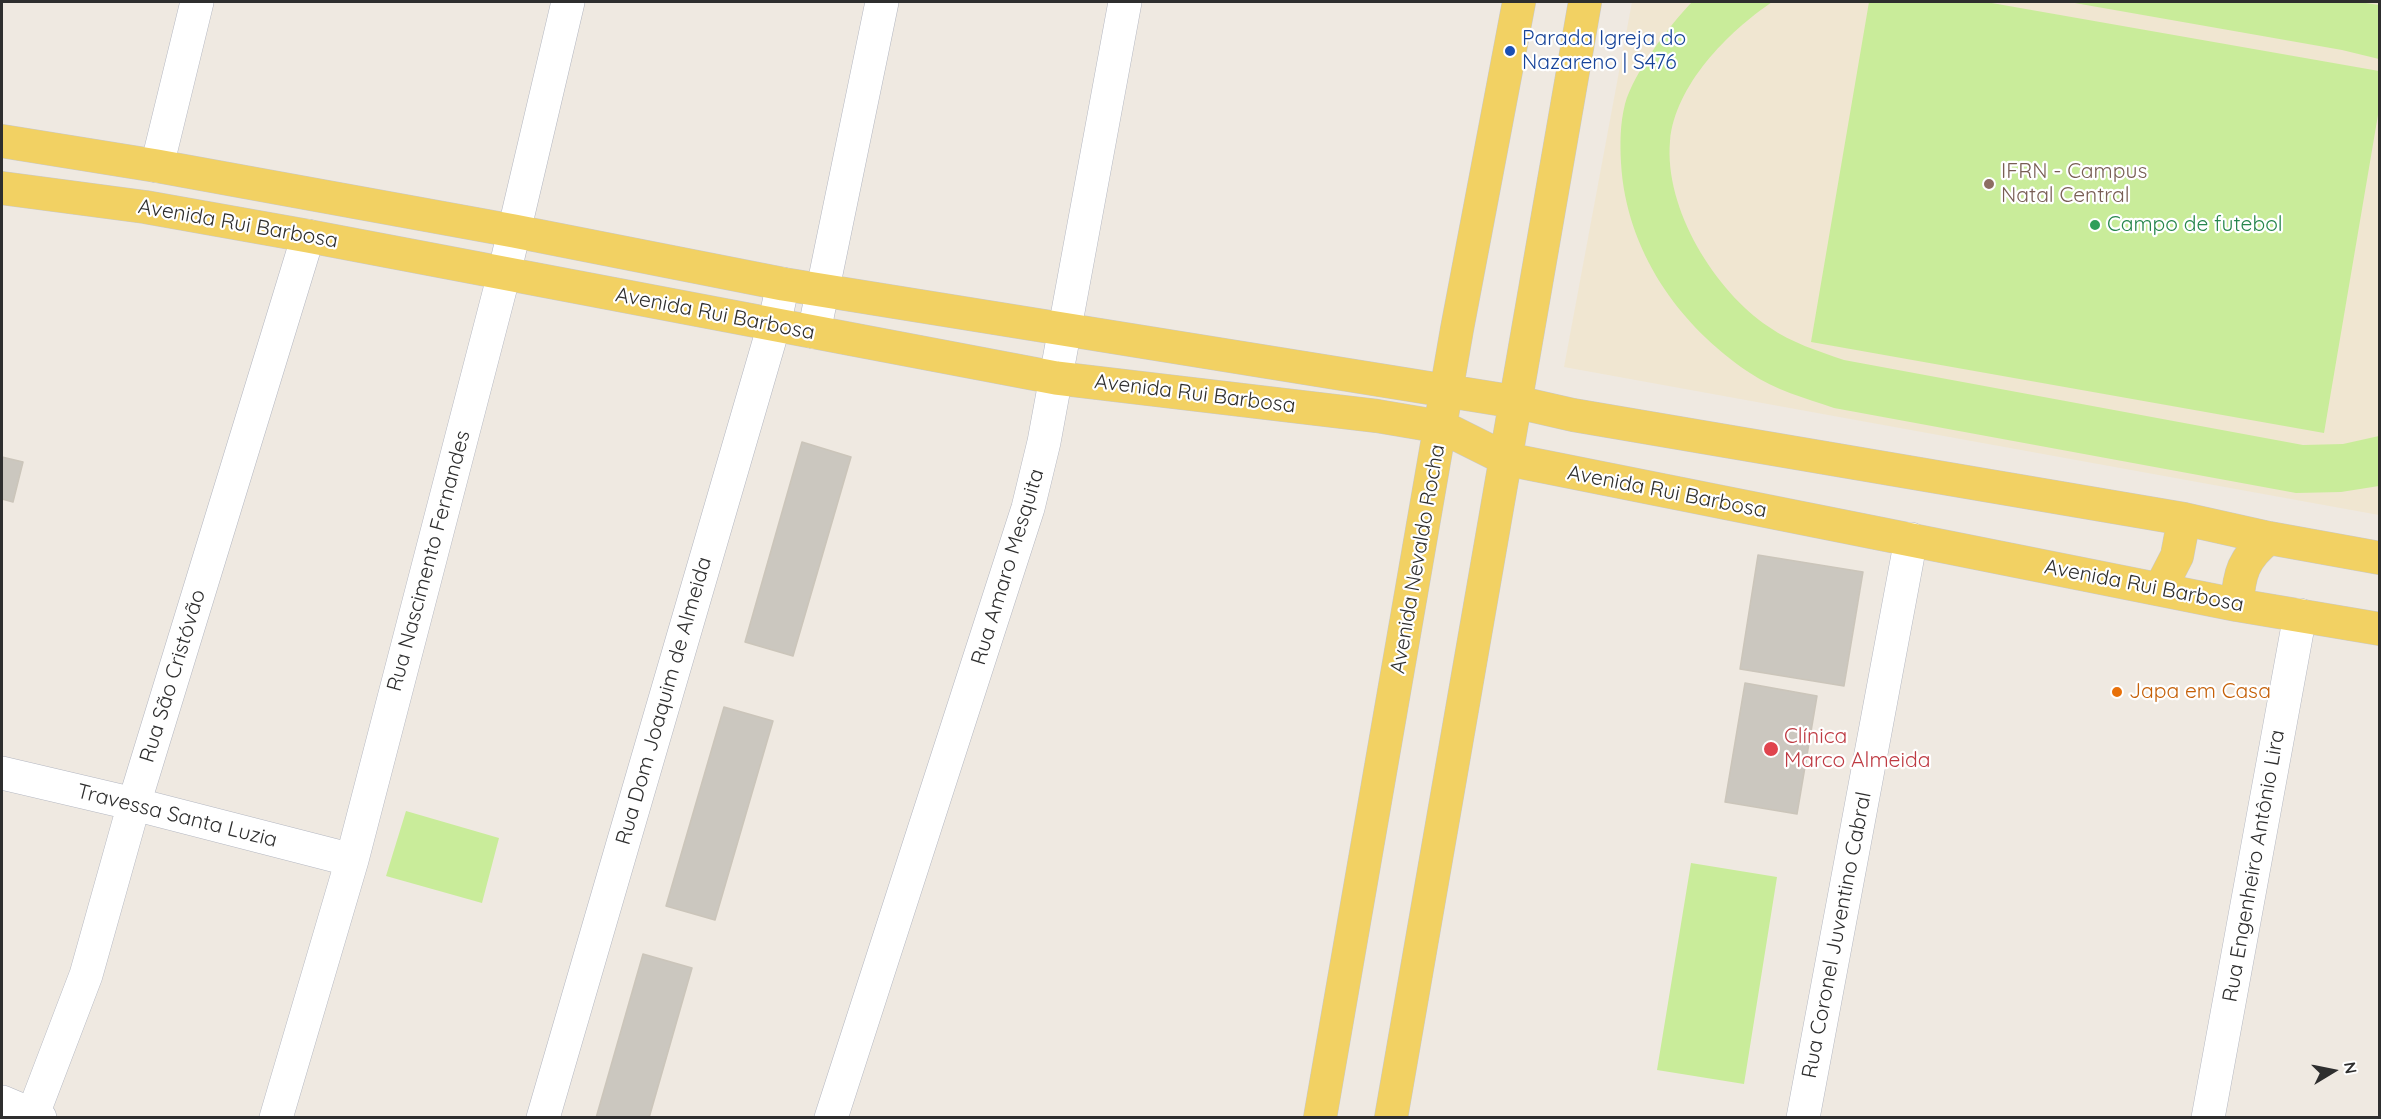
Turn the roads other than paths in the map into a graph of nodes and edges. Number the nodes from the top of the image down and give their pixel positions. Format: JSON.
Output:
{"nodes":[{"id":1,"x":197,"y":2,"type":"edge"},
{"id":2,"x":568,"y":2,"type":"edge"},
{"id":3,"x":882,"y":2,"type":"edge"},
{"id":4,"x":1125,"y":2,"type":"edge"},
{"id":5,"x":1519,"y":2,"type":"edge"},
{"id":6,"x":1585,"y":2,"type":"edge"},
{"id":7,"x":2,"y":141,"type":"edge"},
{"id":8,"x":157,"y":166,"type":"junction"},
{"id":9,"x":2,"y":188,"type":"edge"},
{"id":10,"x":513,"y":231,"type":"junction"},
{"id":11,"x":308,"y":236,"type":"junction"},
{"id":12,"x":504,"y":274,"type":"junction"},
{"id":13,"x":783,"y":284,"type":"junction"},
{"id":14,"x":822,"y":290,"type":"junction"},
{"id":15,"x":774,"y":325,"type":"junction"},
{"id":16,"x":1064,"y":329,"type":"junction"},
{"id":17,"x":814,"y":332,"type":"junction"},
{"id":18,"x":1056,"y":378,"type":"junction"},
{"id":19,"x":1447,"y":390,"type":"junction"},
{"id":20,"x":1516,"y":402,"type":"junction"},
{"id":21,"x":1442,"y":427,"type":"junction"},
{"id":22,"x":1506,"y":459,"type":"junction"},
{"id":23,"x":2184,"y":519,"type":"junction"},
{"id":24,"x":2269,"y":538,"type":"junction"},
{"id":25,"x":1911,"y":539,"type":"junction"},
{"id":26,"x":2379,"y":558,"type":"edge"},
{"id":27,"x":2160,"y":590,"type":"junction"},
{"id":28,"x":2237,"y":605,"type":"junction"},
{"id":29,"x":2300,"y":615,"type":"junction"},
{"id":30,"x":2379,"y":629,"type":"edge"},
{"id":31,"x":2,"y":773,"type":"edge"},
{"id":32,"x":134,"y":804,"type":"junction"},
{"id":33,"x":352,"y":860,"type":"junction"},
{"id":34,"x":2,"y":1102,"type":"edge"},
{"id":35,"x":36,"y":1116,"type":"edge"},
{"id":36,"x":276,"y":1118,"type":"edge"},
{"id":37,"x":543,"y":1118,"type":"edge"},
{"id":38,"x":831,"y":1118,"type":"edge"},
{"id":39,"x":1320,"y":1118,"type":"edge"},
{"id":40,"x":1391,"y":1118,"type":"edge"},
{"id":41,"x":1803,"y":1118,"type":"edge"},
{"id":42,"x":2208,"y":1118,"type":"edge"}],
"edges":[{"from":1,"to":8,"type":"street"},
{"from":2,"to":10,"type":"street","name":"Rua Nascimento Fernandes"},
{"from":3,"to":14,"type":"street"},
{"from":4,"to":16,"type":"street","name":"Rua Amaro Mesquita"},
{"from":5,"to":19,"type":"main road","name":"Avenida Nevaldo Rocha"},
{"from":6,"to":20,"type":"main road"},
{"from":7,"to":8,"type":"main road","name":"Avenida Rui Barbosa"},
{"from":8,"to":10,"type":"main road","name":"Avenida Rui Barbosa"},
{"from":9,"to":11,"type":"main road","name":"Avenida Rui Barbosa"},
{"from":10,"to":12,"type":"street","name":"Rua Nascimento Fernandes"},
{"from":10,"to":13,"type":"main road","name":"Avenida Rui Barbosa"},
{"from":11,"to":12,"type":"main road","name":"Avenida Rui Barbosa"},
{"from":11,"to":32,"type":"street","name":"Rua São Cristóvão"},
{"from":12,"to":15,"type":"main road","name":"Avenida Rui Barbosa"},
{"from":12,"to":33,"type":"street","name":"Rua Nascimento Fernandes"},
{"from":13,"to":14,"type":"main road","name":"Avenida Rui Barbosa"},
{"from":13,"to":15,"type":"street","name":"Rua Dom Joaquim de Almeida"},
{"from":14,"to":16,"type":"main road","name":"Avenida Rui Barbosa"},
{"from":14,"to":17,"type":"street"},
{"from":15,"to":17,"type":"main road","name":"Avenida Rui Barbosa"},
{"from":15,"to":37,"type":"street","name":"Rua Dom Joaquim de Almeida"},
{"from":16,"to":18,"type":"street","name":"Rua Amaro Mesquita"},
{"from":16,"to":19,"type":"main road","name":"Avenida Rui Barbosa"},
{"from":17,"to":18,"type":"main road","name":"Avenida Rui Barbosa"},
{"from":18,"to":21,"type":"main road","name":"Avenida Rui Barbosa"},
{"from":18,"to":38,"type":"street","name":"Rua Amaro Mesquita"},
{"from":19,"to":20,"type":"main road","name":"Avenida Rui Barbosa"},
{"from":19,"to":21,"type":"main road","name":"Avenida Nevaldo Rocha"},
{"from":20,"to":22,"type":"main road"},
{"from":20,"to":23,"type":"main road","name":"Avenida Rui Barbosa"},
{"from":21,"to":22,"type":"main road","name":"Avenida Rui Barbosa"},
{"from":21,"to":39,"type":"main road","name":"Avenida Nevaldo Rocha"},
{"from":22,"to":25,"type":"main road","name":"Avenida Rui Barbosa"},
{"from":22,"to":40,"type":"main road"},
{"from":23,"to":24,"type":"main road","name":"Avenida Rui Barbosa"},
{"from":23,"to":27,"type":"main road"},
{"from":24,"to":26,"type":"main road","name":"Avenida Rui Barbosa"},
{"from":24,"to":28,"type":"main road"},
{"from":25,"to":27,"type":"main road","name":"Avenida Rui Barbosa"},
{"from":25,"to":41,"type":"street","name":"Rua Coronel Juventino Cabral"},
{"from":27,"to":28,"type":"main road","name":"Avenida Rui Barbosa"},
{"from":28,"to":29,"type":"main road","name":"Avenida Rui Barbosa"},
{"from":29,"to":30,"type":"main road","name":"Avenida Rui Barbosa"},
{"from":29,"to":42,"type":"street","name":"Rua Engenheiro Antônio Lira"},
{"from":31,"to":32,"type":"street","name":"Travessa Santa Luzia"},
{"from":32,"to":33,"type":"street","name":"Travessa Santa Luzia"},
{"from":32,"to":35,"type":"street","name":"Rua São Cristóvão"},
{"from":33,"to":36,"type":"street","name":"Rua Nascimento Fernandes"},
{"from":34,"to":35,"type":"street"}]}
